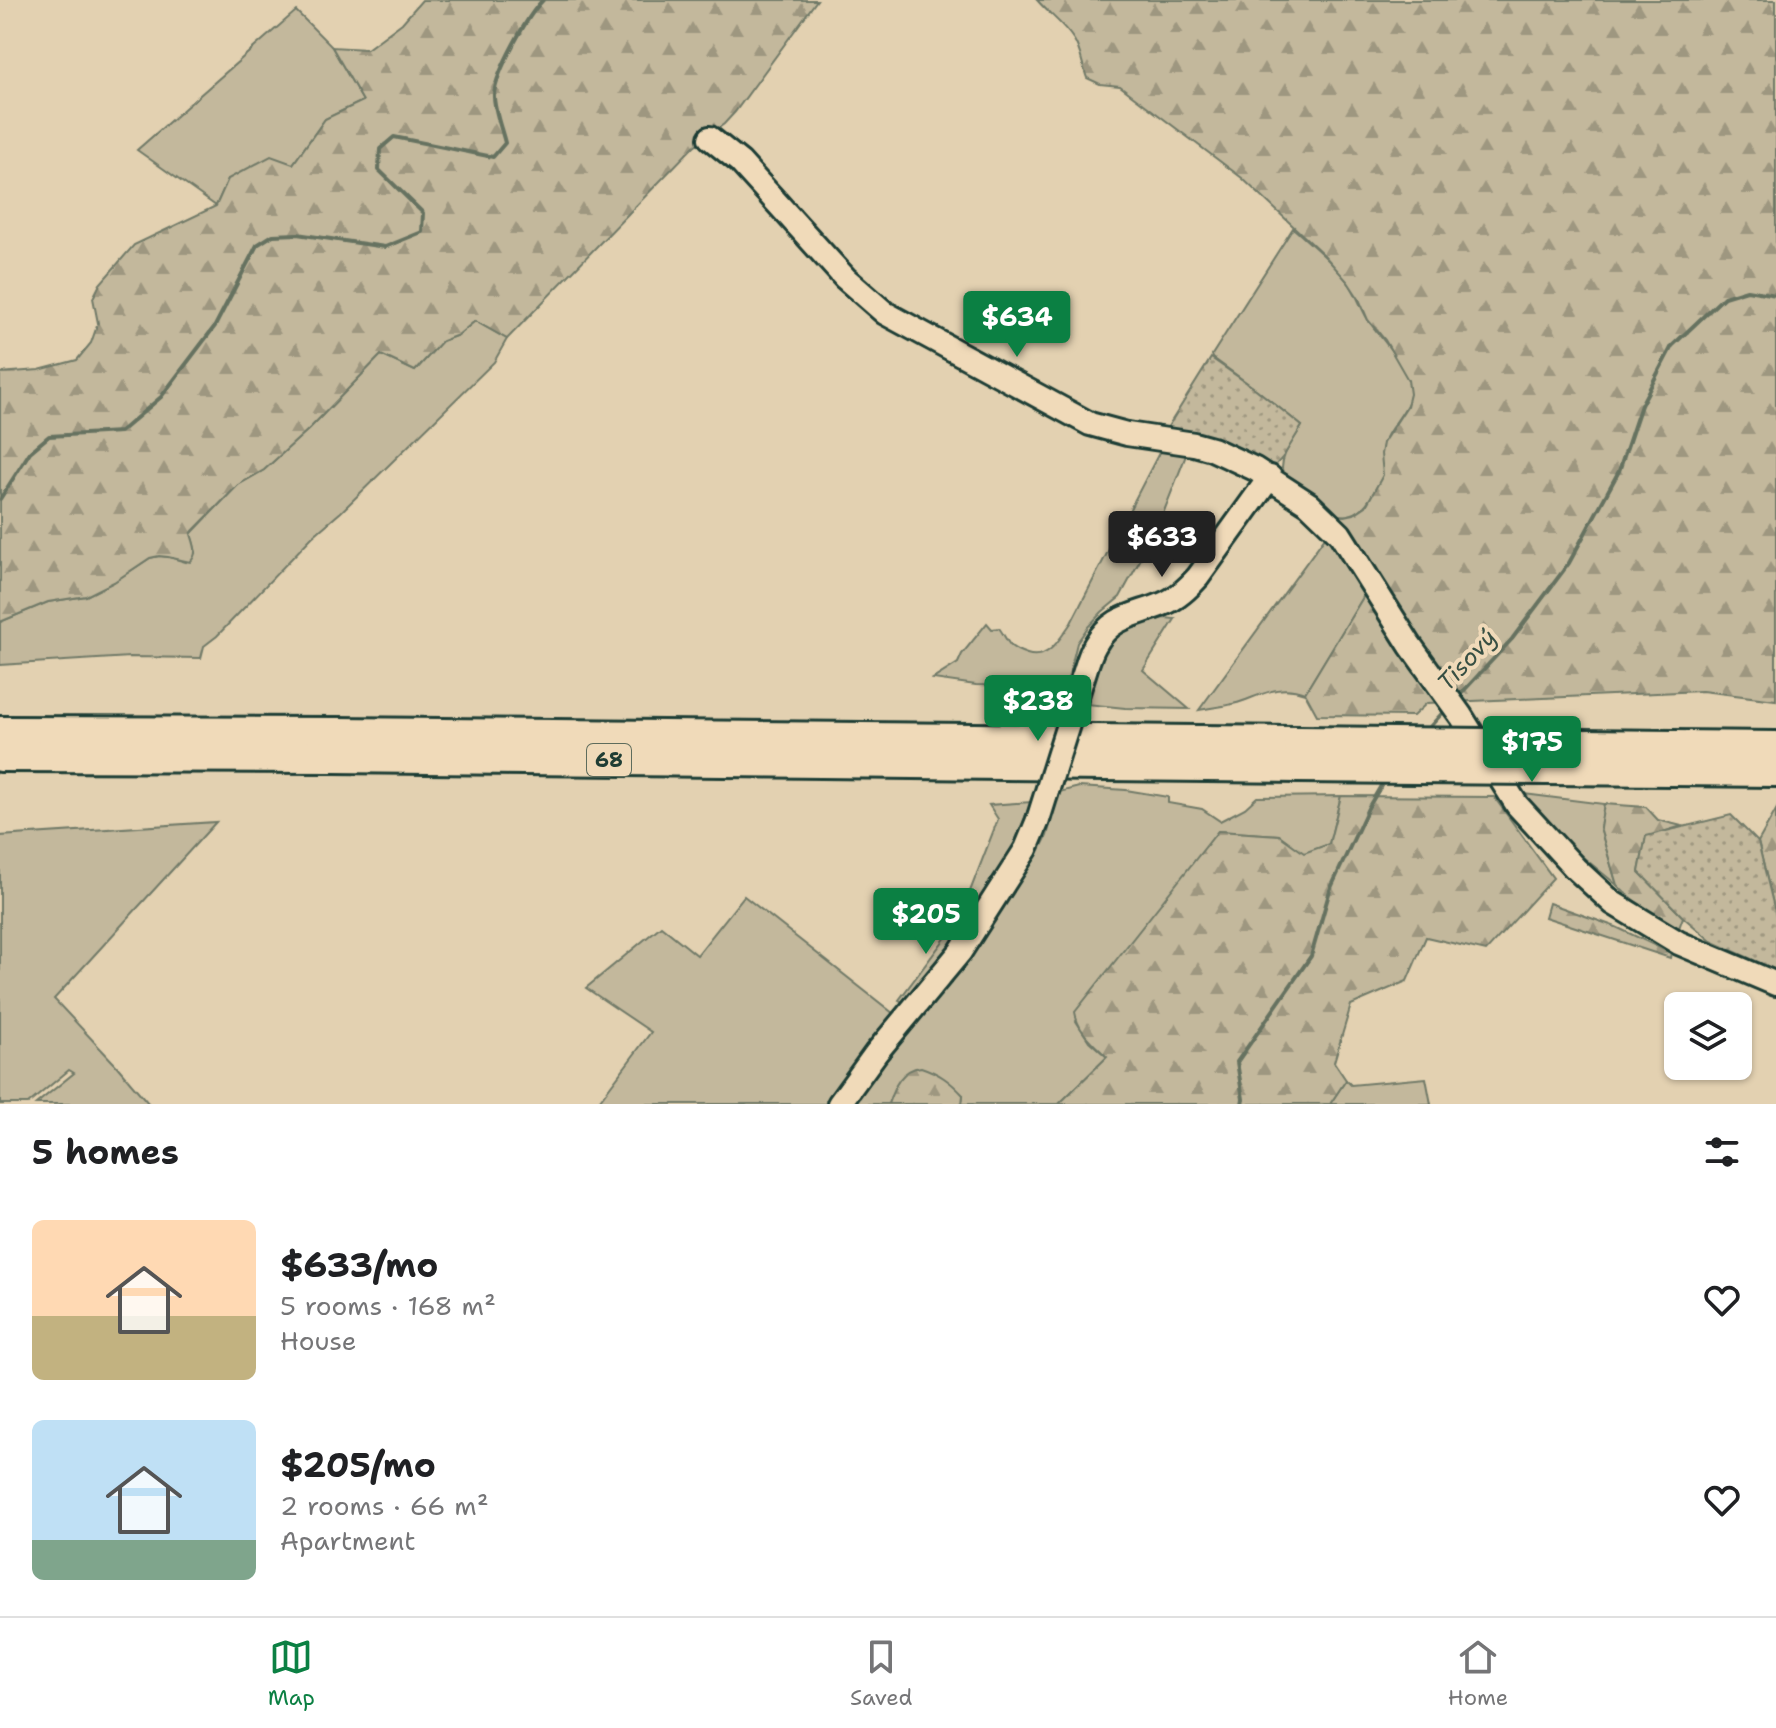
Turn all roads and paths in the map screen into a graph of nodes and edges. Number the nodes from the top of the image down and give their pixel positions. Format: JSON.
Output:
{"nodes":[{"id":1,"x":710,"y":138,"type":"dead end"},
{"id":2,"x":1270,"y":477,"type":"junction"},
{"id":3,"x":0,"y":732,"type":"edge"},
{"id":4,"x":1776,"y":747,"type":"edge"},
{"id":5,"x":1299,"y":754,"type":"junction"},
{"id":6,"x":0,"y":756,"type":"edge"},
{"id":7,"x":1673,"y":758,"type":"junction"},
{"id":8,"x":1776,"y":771,"type":"edge"},
{"id":9,"x":1776,"y":984,"type":"edge"},
{"id":10,"x":839,"y":1104,"type":"edge"}],
"edges":[{"from":1,"to":2,"type":"street"},
{"from":2,"to":9,"type":"street"},
{"from":2,"to":10,"type":"street","bridge":true},
{"from":3,"to":5,"type":"highway","number":"68"},
{"from":4,"to":7,"type":"highway","number":"68"},
{"from":5,"to":6,"type":"highway","number":"68"},
{"from":5,"to":7,"type":"highway","number":"68","bridge":true},
{"from":7,"to":8,"type":"highway","number":"68"}]}
